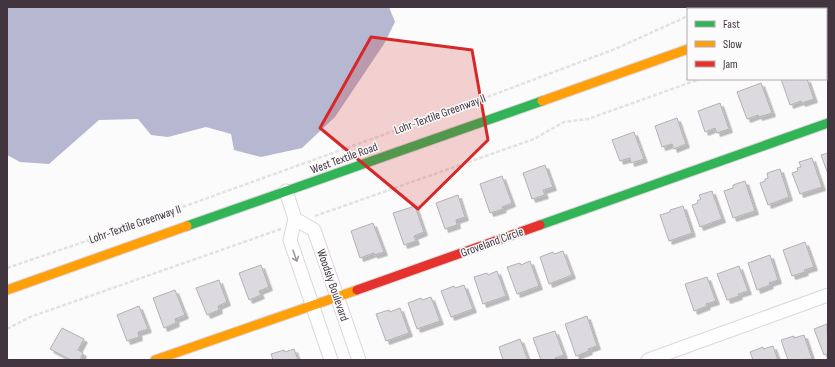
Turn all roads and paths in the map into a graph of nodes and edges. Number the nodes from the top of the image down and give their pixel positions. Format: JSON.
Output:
{"nodes":[{"id":1,"x":687,"y":16,"type":"edge"},
{"id":2,"x":687,"y":49,"type":"edge"},
{"id":3,"x":697,"y":80,"type":"edge"},
{"id":4,"x":828,"y":123,"type":"edge"},
{"id":5,"x":286,"y":192,"type":"junction"},
{"id":6,"x":297,"y":221,"type":"junction"},
{"id":7,"x":7,"y":268,"type":"edge"},
{"id":8,"x":7,"y":290,"type":"edge"},
{"id":9,"x":828,"y":295,"type":"edge"},
{"id":10,"x":338,"y":297,"type":"junction"},
{"id":11,"x":312,"y":305,"type":"junction"},
{"id":12,"x":7,"y":329,"type":"edge"},
{"id":13,"x":155,"y":360,"type":"edge"},
{"id":14,"x":331,"y":360,"type":"edge"},
{"id":15,"x":359,"y":360,"type":"edge"},
{"id":16,"x":648,"y":360,"type":"edge"}],
"edges":[{"from":1,"to":7,"type":"path","name":"Lohr-Textile Greenway II"},
{"from":2,"to":5,"type":"main road","name":"West Textile Road"},
{"from":3,"to":6,"type":"path"},
{"from":4,"to":10,"type":"main road","name":"Groveland Circle"},
{"from":5,"to":6,"type":"street"},
{"from":5,"to":8,"type":"main road","name":"West Textile Road"},
{"from":6,"to":10,"type":"street","name":"Woodsly Boulevard"},
{"from":6,"to":11,"type":"street","one_way":true},
{"from":6,"to":12,"type":"path"},
{"from":9,"to":16,"type":"street"},
{"from":10,"to":11,"type":"main road","name":"Groveland Circle"},
{"from":10,"to":15,"type":"street","name":"Woodsly Boulevard"},
{"from":11,"to":13,"type":"main road","name":"Groveland Circle"},
{"from":11,"to":14,"type":"street"}]}
